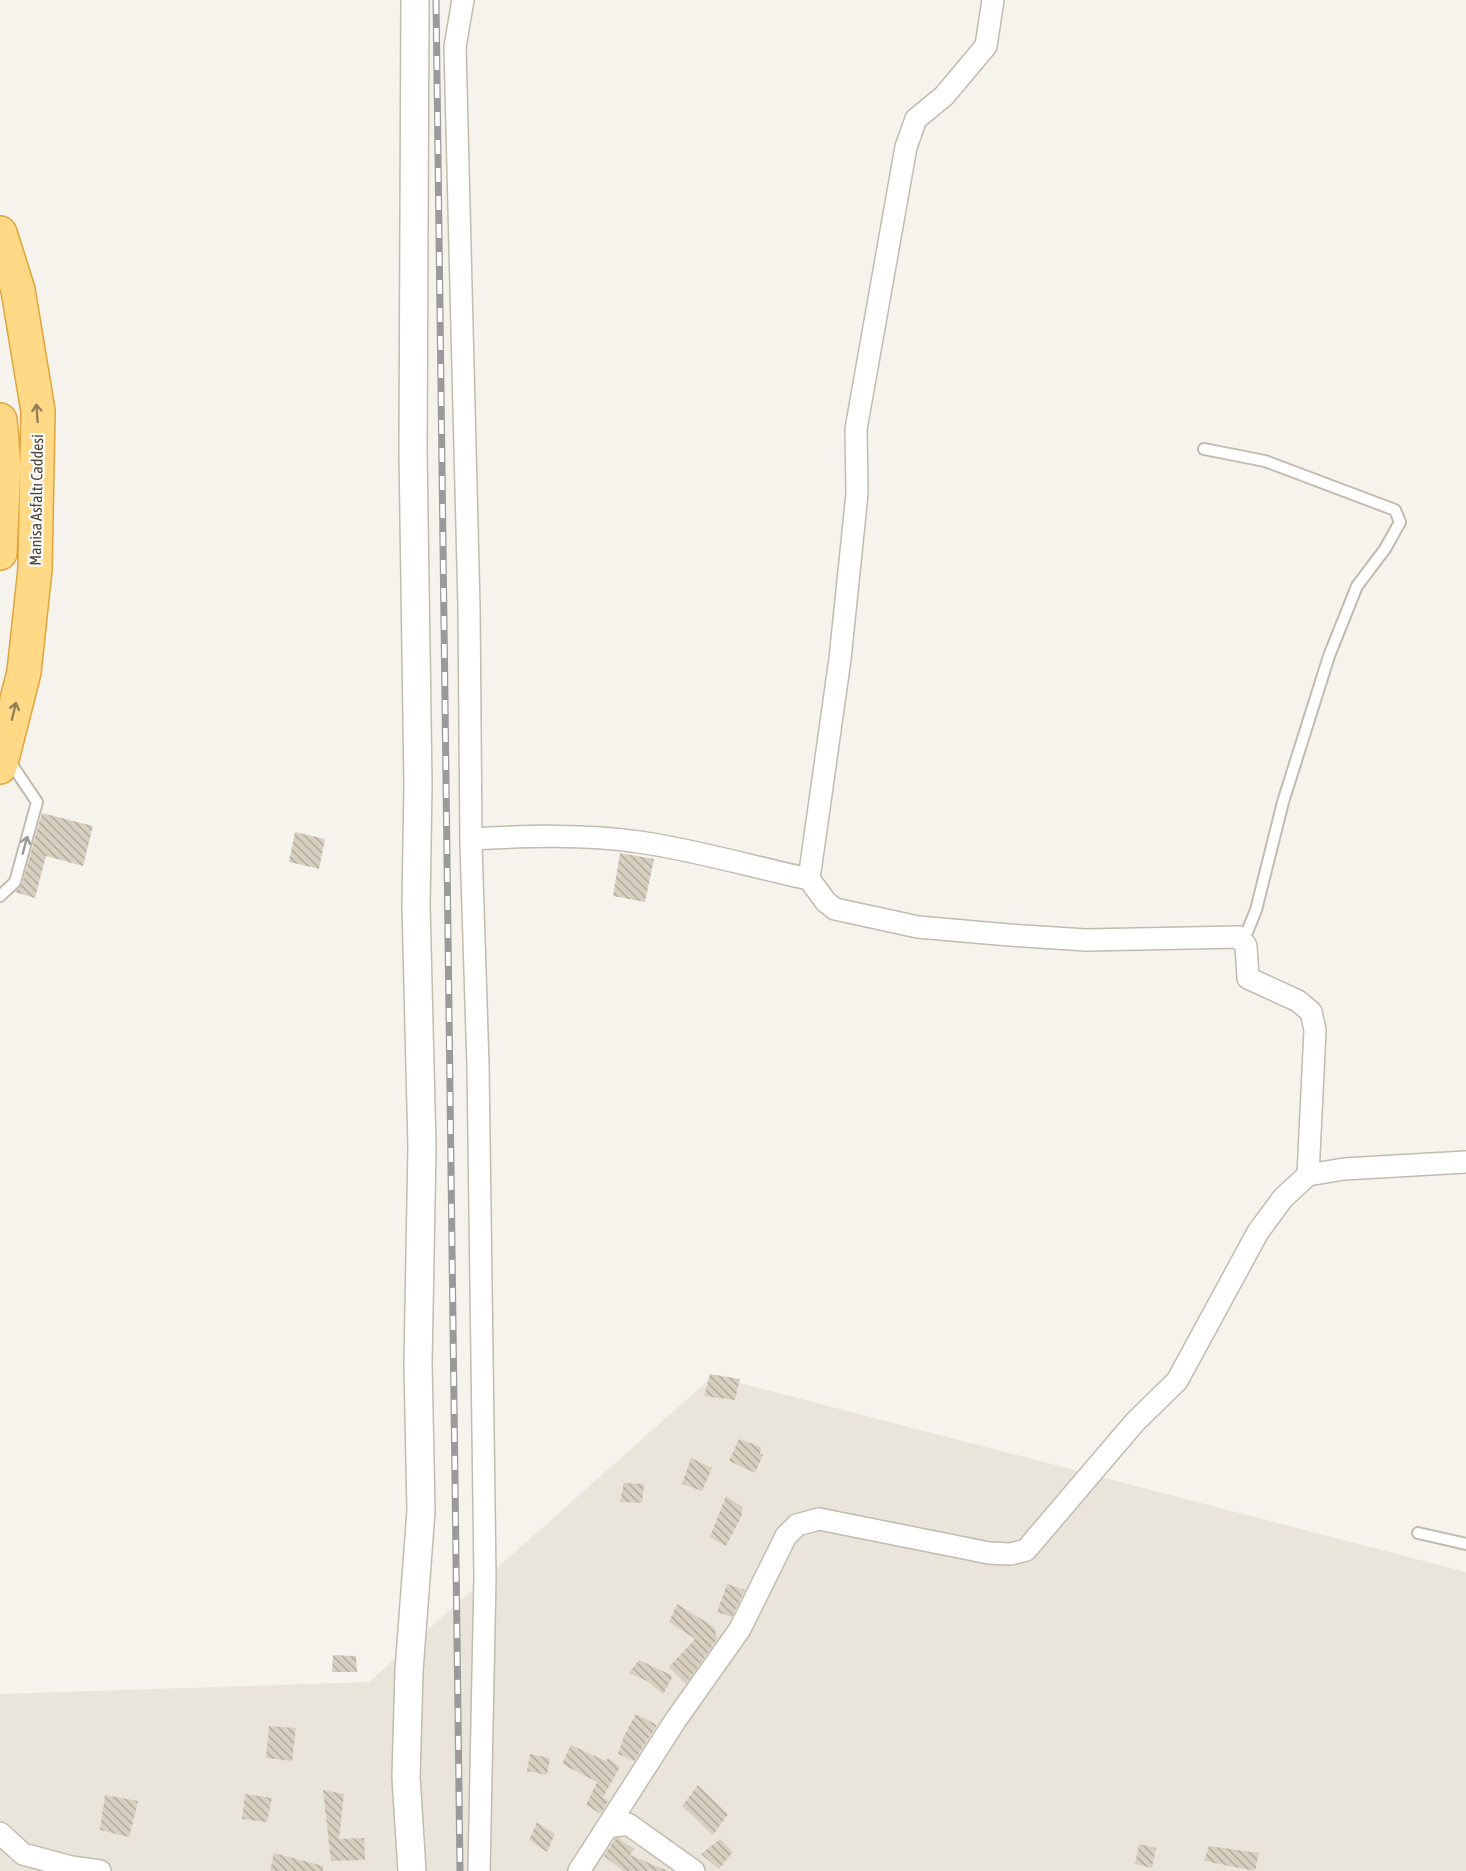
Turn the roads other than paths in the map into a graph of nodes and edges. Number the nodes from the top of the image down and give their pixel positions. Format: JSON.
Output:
{"nodes":[{"id":1,"x":415,"y":0,"type":"edge"},
{"id":2,"x":463,"y":0,"type":"edge"},
{"id":3,"x":993,"y":0,"type":"edge"},
{"id":4,"x":0,"y":233,"type":"edge"},
{"id":5,"x":0,"y":420,"type":"edge"},
{"id":6,"x":1204,"y":449,"type":"dead end"},
{"id":7,"x":0,"y":553,"type":"edge"},
{"id":8,"x":2,"y":760,"type":"edge"},
{"id":9,"x":471,"y":839,"type":"junction"},
{"id":10,"x":809,"y":879,"type":"junction"},
{"id":11,"x":0,"y":896,"type":"edge"},
{"id":12,"x":1243,"y":942,"type":"junction"},
{"id":13,"x":1466,"y":1162,"type":"edge"},
{"id":14,"x":1308,"y":1175,"type":"junction"},
{"id":15,"x":1418,"y":1533,"type":"dead end"},
{"id":16,"x":1466,"y":1544,"type":"edge"},
{"id":17,"x":607,"y":1827,"type":"junction"},
{"id":18,"x":0,"y":1833,"type":"edge"},
{"id":19,"x":100,"y":1871,"type":"edge"},
{"id":20,"x":412,"y":1871,"type":"edge"},
{"id":21,"x":479,"y":1871,"type":"edge"},
{"id":22,"x":579,"y":1871,"type":"edge"},
{"id":23,"x":694,"y":1871,"type":"edge"}],
"edges":[{"from":1,"to":20,"type":"street"},
{"from":2,"to":9,"type":"street"},
{"from":3,"to":10,"type":"street"},
{"from":8,"to":4,"type":"highway","name":"Manisa Asfaltı Caddesi","one_way":true},
{"from":5,"to":7,"type":"highway","name":"Manisa Asfaltı Caddesi"},
{"from":6,"to":12,"type":"lane"},
{"from":11,"to":8,"type":"lane","one_way":true},
{"from":9,"to":10,"type":"street"},
{"from":9,"to":21,"type":"street"},
{"from":10,"to":12,"type":"street"},
{"from":12,"to":14,"type":"street"},
{"from":13,"to":14,"type":"street"},
{"from":14,"to":17,"type":"street"},
{"from":15,"to":16,"type":"lane"},
{"from":17,"to":22,"type":"street"},
{"from":17,"to":23,"type":"street"},
{"from":18,"to":19,"type":"street"}]}
